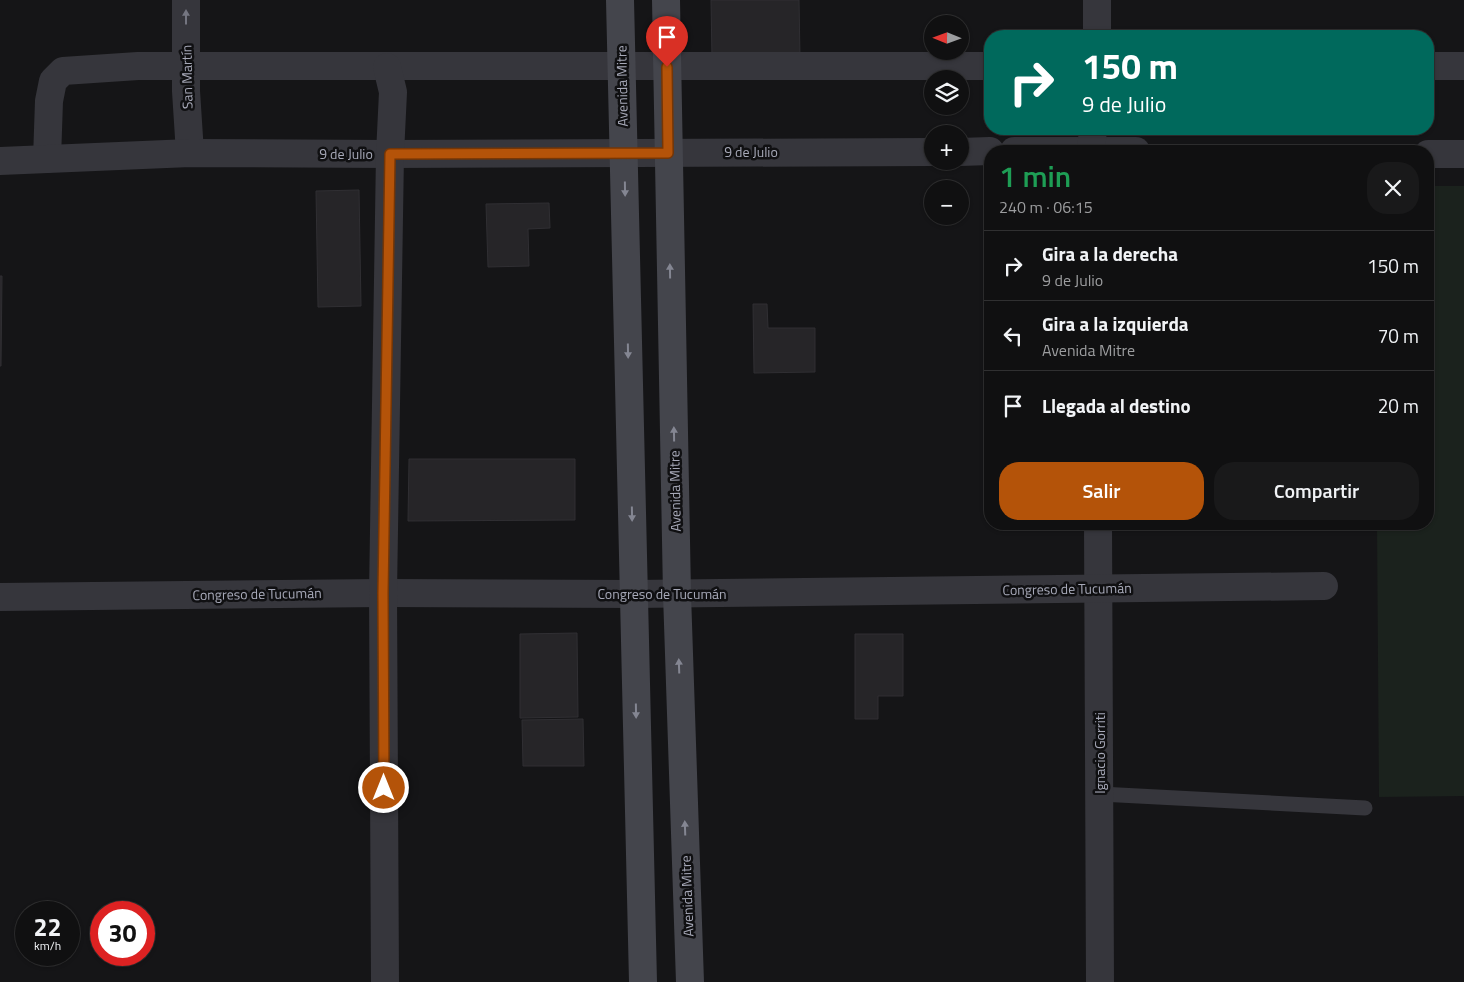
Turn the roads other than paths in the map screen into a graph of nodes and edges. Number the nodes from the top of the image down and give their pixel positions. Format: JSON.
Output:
{"nodes":[{"id":1,"x":186,"y":0,"type":"edge"},
{"id":2,"x":620,"y":0,"type":"edge"},
{"id":3,"x":666,"y":0,"type":"edge"},
{"id":4,"x":1097,"y":0,"type":"edge"},
{"id":5,"x":1098,"y":30,"type":"edge"},
{"id":6,"x":186,"y":66,"type":"junction"},
{"id":7,"x":387,"y":66,"type":"junction"},
{"id":8,"x":984,"y":66,"type":"edge"},
{"id":9,"x":1434,"y":66,"type":"edge"},
{"id":10,"x":1464,"y":66,"type":"edge"},
{"id":11,"x":622,"y":67,"type":"junction"},
{"id":12,"x":667,"y":67,"type":"junction"},
{"id":13,"x":984,"y":151,"type":"edge"},
{"id":14,"x":924,"y":152,"type":"edge"},
{"id":15,"x":969,"y":152,"type":"edge"},
{"id":16,"x":190,"y":153,"type":"junction"},
{"id":17,"x":624,"y":153,"type":"junction"},
{"id":18,"x":668,"y":153,"type":"junction"},
{"id":19,"x":390,"y":154,"type":"junction"},
{"id":20,"x":1434,"y":154,"type":"edge"},
{"id":21,"x":1464,"y":154,"type":"edge"},
{"id":22,"x":48,"y":159,"type":"junction"},
{"id":23,"x":0,"y":161,"type":"edge"},
{"id":24,"x":1098,"y":530,"type":"edge"},
{"id":25,"x":1324,"y":586,"type":"dead end"},
{"id":26,"x":1100,"y":589,"type":"junction"},
{"id":27,"x":383,"y":593,"type":"junction"},
{"id":28,"x":634,"y":594,"type":"junction"},
{"id":29,"x":677,"y":594,"type":"junction"},
{"id":30,"x":0,"y":597,"type":"edge"},
{"id":31,"x":1100,"y":794,"type":"junction"},
{"id":32,"x":1365,"y":808,"type":"dead end"},
{"id":33,"x":386,"y":982,"type":"edge"},
{"id":34,"x":643,"y":982,"type":"edge"},
{"id":35,"x":690,"y":982,"type":"edge"},
{"id":36,"x":1100,"y":982,"type":"edge"}],
"edges":[{"from":6,"to":1,"type":"street","name":"San Martín","one_way":true},
{"from":2,"to":11,"type":"main road","name":"Avenida Mitre"},
{"from":3,"to":12,"type":"main road","name":"Avenida Mitre"},
{"from":4,"to":5,"type":"street"},
{"from":6,"to":7,"type":"street"},
{"from":6,"to":16,"type":"street","name":"San Martín"},
{"from":6,"to":22,"type":"street"},
{"from":7,"to":11,"type":"street"},
{"from":7,"to":19,"type":"street"},
{"from":8,"to":12,"type":"street"},
{"from":9,"to":10,"type":"street"},
{"from":11,"to":12,"type":"street"},
{"from":11,"to":17,"type":"main road","name":"Avenida Mitre"},
{"from":12,"to":18,"type":"main road","name":"Avenida Mitre"},
{"from":13,"to":15,"type":"street"},
{"from":14,"to":18,"type":"street","name":"9 de Julio"},
{"from":16,"to":19,"type":"street","name":"9 de Julio"},
{"from":16,"to":22,"type":"street","name":"9 de Julio"},
{"from":17,"to":18,"type":"street","name":"9 de Julio"},
{"from":17,"to":19,"type":"street","name":"9 de Julio"},
{"from":17,"to":28,"type":"main road","name":"Avenida Mitre","one_way":true},
{"from":29,"to":18,"type":"main road","name":"Avenida Mitre","one_way":true},
{"from":19,"to":27,"type":"street"},
{"from":20,"to":21,"type":"street"},
{"from":22,"to":23,"type":"street","name":"9 de Julio"},
{"from":24,"to":26,"type":"street","name":"Ignacio Gorriti"},
{"from":25,"to":26,"type":"street","name":"Congreso de Tucumán"},
{"from":26,"to":29,"type":"street","name":"Congreso de Tucumán"},
{"from":26,"to":31,"type":"street","name":"Ignacio Gorriti"},
{"from":27,"to":28,"type":"street","name":"Congreso de Tucumán"},
{"from":27,"to":30,"type":"street","name":"Congreso de Tucumán"},
{"from":27,"to":33,"type":"street"},
{"from":28,"to":29,"type":"street","name":"Congreso de Tucumán"},
{"from":28,"to":34,"type":"main road","name":"Avenida Mitre","one_way":true},
{"from":35,"to":29,"type":"main road","name":"Avenida Mitre","one_way":true},
{"from":31,"to":32,"type":"lane"},
{"from":31,"to":36,"type":"street","name":"Ignacio Gorriti"}]}
